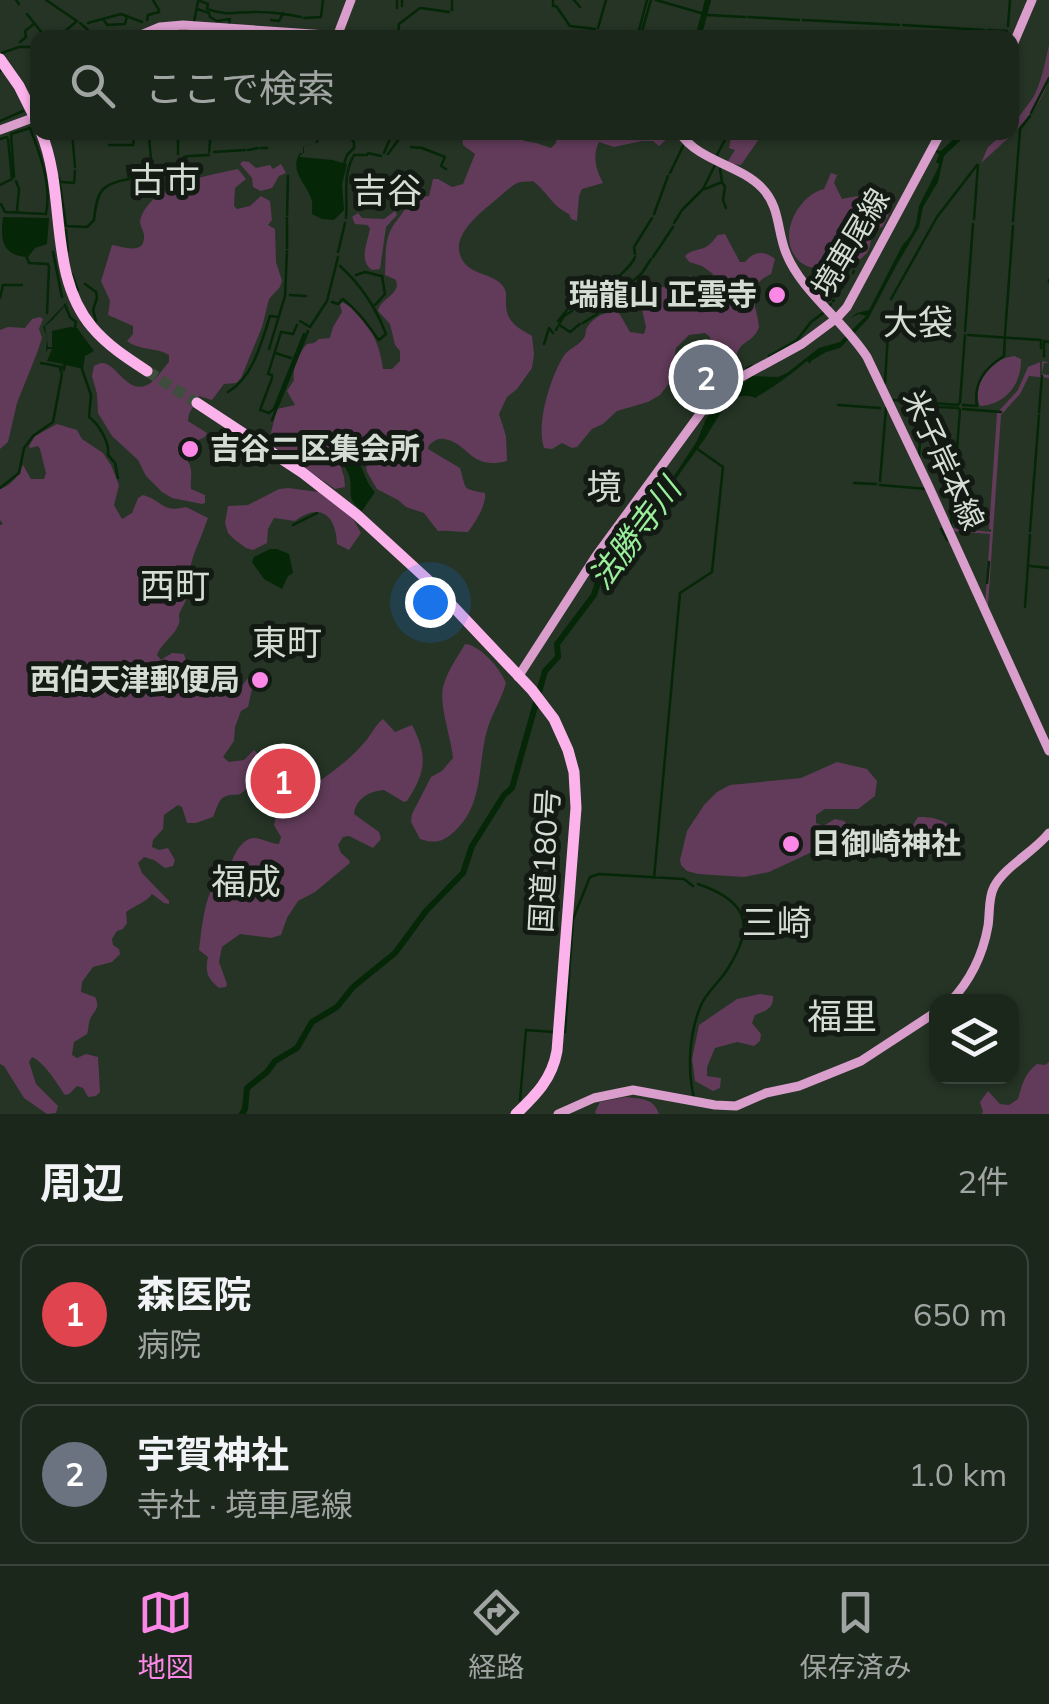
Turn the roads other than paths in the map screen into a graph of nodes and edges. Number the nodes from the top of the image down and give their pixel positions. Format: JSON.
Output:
{"nodes":[{"id":1,"x":351,"y":0,"type":"edge"},
{"id":2,"x":1032,"y":0,"type":"edge"},
{"id":3,"x":155,"y":30,"type":"edge"},
{"id":4,"x":276,"y":30,"type":"edge"},
{"id":5,"x":340,"y":30,"type":"edge"},
{"id":6,"x":1019,"y":31,"type":"edge"},
{"id":7,"x":0,"y":59,"type":"edge"},
{"id":8,"x":30,"y":106,"type":"edge"},
{"id":9,"x":30,"y":121,"type":"edge"},
{"id":10,"x":0,"y":130,"type":"edge"},
{"id":11,"x":43,"y":140,"type":"edge"},
{"id":12,"x":686,"y":140,"type":"edge"},
{"id":13,"x":936,"y":140,"type":"edge"},
{"id":14,"x":839,"y":320,"type":"junction"},
{"id":15,"x":147,"y":371,"type":"tunnel mouth"},
{"id":16,"x":197,"y":403,"type":"tunnel mouth"},
{"id":17,"x":521,"y":680,"type":"junction"},
{"id":18,"x":1049,"y":751,"type":"edge"},
{"id":19,"x":1049,"y":833,"type":"edge"},
{"id":20,"x":956,"y":994,"type":"edge"},
{"id":21,"x":929,"y":1017,"type":"edge"},
{"id":22,"x":516,"y":1114,"type":"edge"},
{"id":23,"x":558,"y":1114,"type":"edge"}],
"edges":[{"from":1,"to":5,"type":"main road"},
{"from":2,"to":6,"type":"main road"},
{"from":3,"to":4,"type":"main road"},
{"from":7,"to":8,"type":"highway"},
{"from":9,"to":10,"type":"main road"},
{"from":11,"to":15,"type":"highway"},
{"from":12,"to":14,"type":"main road","name":"米子岸本線"},
{"from":13,"to":14,"type":"main road","name":"境車尾線"},
{"from":14,"to":17,"type":"main road","name":"境車尾線"},
{"from":14,"to":18,"type":"main road","name":"米子岸本線"},
{"from":16,"to":17,"type":"highway","name":"国道180号"},
{"from":17,"to":22,"type":"highway","name":"国道180号"},
{"from":19,"to":20,"type":"main road"},
{"from":21,"to":23,"type":"main road"}]}
